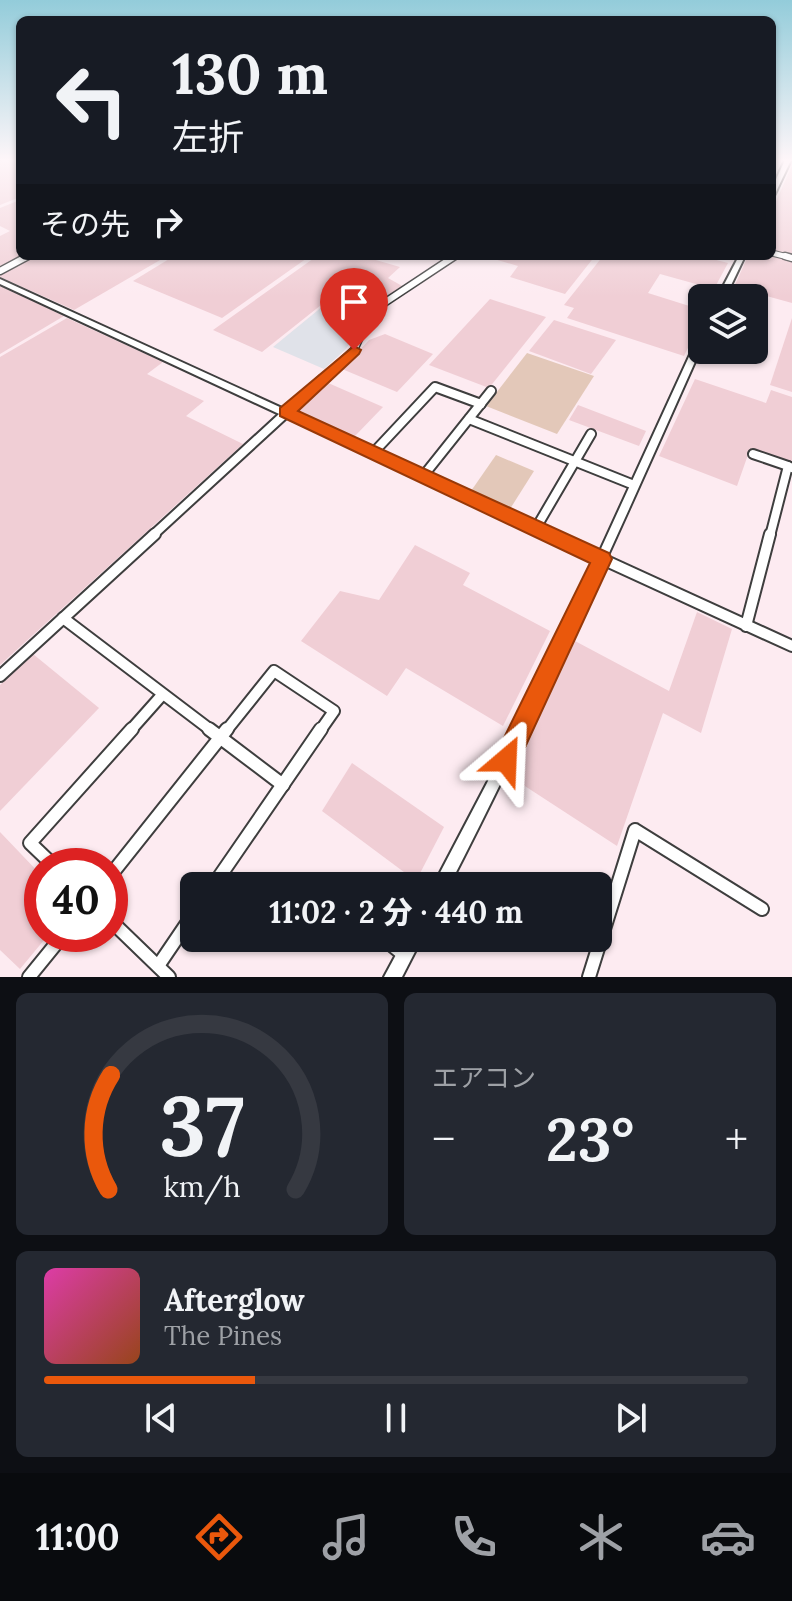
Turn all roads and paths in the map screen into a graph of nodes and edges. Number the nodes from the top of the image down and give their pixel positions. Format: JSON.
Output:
{"nodes":[{"id":1,"x":21,"y":260,"type":"edge"},
{"id":2,"x":450,"y":260,"type":"edge"},
{"id":3,"x":740,"y":260,"type":"edge"},
{"id":4,"x":0,"y":271,"type":"edge"},
{"id":5,"x":0,"y":281,"type":"edge"},
{"id":6,"x":728,"y":284,"type":"edge"},
{"id":7,"x":690,"y":364,"type":"edge"},
{"id":8,"x":491,"y":391,"type":"dead end"},
{"id":9,"x":481,"y":404,"type":"junction"},
{"id":10,"x":286,"y":412,"type":"junction"},
{"id":11,"x":469,"y":419,"type":"junction"},
{"id":12,"x":591,"y":434,"type":"dead end"},
{"id":13,"x":374,"y":452,"type":"junction"},
{"id":14,"x":753,"y":454,"type":"dead end"},
{"id":15,"x":575,"y":461,"type":"junction"},
{"id":16,"x":790,"y":467,"type":"edge"},
{"id":17,"x":424,"y":475,"type":"junction"},
{"id":18,"x":634,"y":485,"type":"junction"},
{"id":19,"x":536,"y":528,"type":"junction"},
{"id":20,"x":602,"y":559,"type":"junction"},
{"id":21,"x":63,"y":618,"type":"junction"},
{"id":22,"x":746,"y":626,"type":"junction"},
{"id":23,"x":792,"y":646,"type":"edge"},
{"id":24,"x":0,"y":676,"type":"edge"},
{"id":25,"x":162,"y":695,"type":"junction"},
{"id":26,"x":220,"y":740,"type":"junction"},
{"id":27,"x":283,"y":785,"type":"junction"},
{"id":28,"x":35,"y":848,"type":"edge"},
{"id":29,"x":128,"y":854,"type":"edge"},
{"id":30,"x":223,"y":872,"type":"edge"},
{"id":31,"x":448,"y":872,"type":"edge"},
{"id":32,"x":762,"y":909,"type":"dead end"},
{"id":33,"x":180,"y":934,"type":"edge"},
{"id":34,"x":128,"y":937,"type":"edge"},
{"id":35,"x":49,"y":952,"type":"edge"},
{"id":36,"x":400,"y":952,"type":"edge"},
{"id":37,"x":407,"y":952,"type":"edge"},
{"id":38,"x":405,"y":956,"type":"junction"},
{"id":39,"x":158,"y":966,"type":"junction"},
{"id":40,"x":29,"y":977,"type":"edge"},
{"id":41,"x":169,"y":977,"type":"edge"},
{"id":42,"x":393,"y":977,"type":"edge"},
{"id":43,"x":589,"y":977,"type":"edge"}],
"edges":[{"from":1,"to":4,"type":"street"},
{"from":2,"to":10,"type":"street"},
{"from":3,"to":6,"type":"street"},
{"from":5,"to":10,"type":"street"},
{"from":7,"to":18,"type":"street"},
{"from":8,"to":9,"type":"street"},
{"from":9,"to":11,"type":"street"},
{"from":9,"to":13,"type":"street"},
{"from":10,"to":13,"type":"street"},
{"from":10,"to":21,"type":"street"},
{"from":11,"to":15,"type":"street"},
{"from":11,"to":17,"type":"street"},
{"from":12,"to":15,"type":"street"},
{"from":13,"to":17,"type":"street"},
{"from":14,"to":16,"type":"street"},
{"from":15,"to":18,"type":"street"},
{"from":15,"to":19,"type":"street"},
{"from":16,"to":22,"type":"street"},
{"from":17,"to":19,"type":"street"},
{"from":18,"to":20,"type":"street"},
{"from":19,"to":20,"type":"street"},
{"from":20,"to":22,"type":"street"},
{"from":20,"to":31,"type":"street"},
{"from":21,"to":24,"type":"street"},
{"from":21,"to":25,"type":"street"},
{"from":22,"to":23,"type":"street"},
{"from":25,"to":26,"type":"street"},
{"from":25,"to":28,"type":"street"},
{"from":26,"to":27,"type":"street"},
{"from":26,"to":27,"type":"street"},
{"from":26,"to":29,"type":"street"},
{"from":27,"to":30,"type":"street"},
{"from":32,"to":43,"type":"street"},
{"from":33,"to":39,"type":"street"},
{"from":34,"to":39,"type":"street"},
{"from":35,"to":40,"type":"street"},
{"from":36,"to":38,"type":"street"},
{"from":37,"to":38,"type":"street"},
{"from":38,"to":42,"type":"street"},
{"from":39,"to":41,"type":"street"}]}
